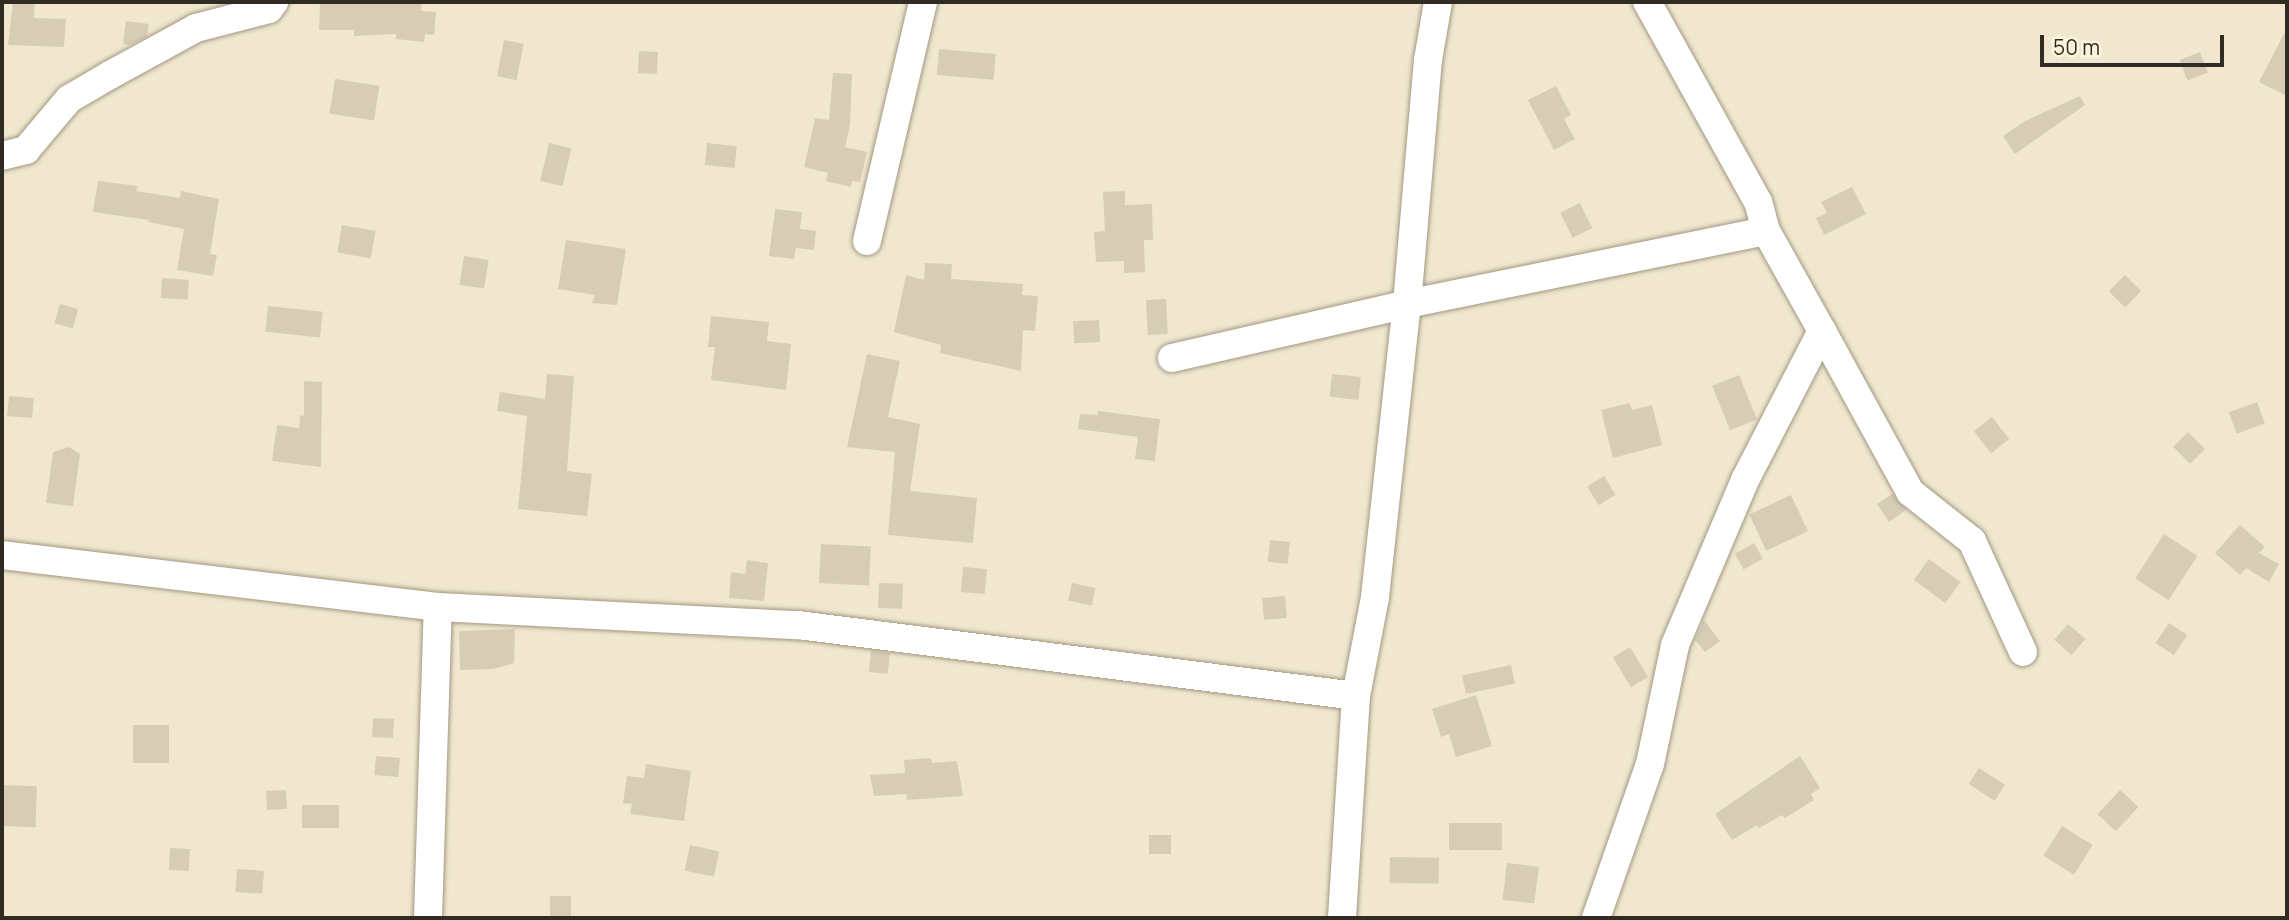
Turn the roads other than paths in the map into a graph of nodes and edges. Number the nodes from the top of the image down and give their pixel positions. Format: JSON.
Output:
{"nodes":[{"id":1,"x":274,"y":2,"type":"edge"},
{"id":2,"x":923,"y":2,"type":"edge"},
{"id":3,"x":1438,"y":2,"type":"edge"},
{"id":4,"x":1647,"y":2,"type":"edge"},
{"id":5,"x":2,"y":156,"type":"edge"},
{"id":6,"x":1766,"y":230,"type":"junction"},
{"id":7,"x":867,"y":241,"type":"dead end"},
{"id":8,"x":1407,"y":304,"type":"junction"},
{"id":9,"x":1822,"y":331,"type":"junction"},
{"id":10,"x":1172,"y":358,"type":"dead end"},
{"id":11,"x":2,"y":555,"type":"edge"},
{"id":12,"x":438,"y":607,"type":"junction"},
{"id":13,"x":2023,"y":652,"type":"dead end"},
{"id":14,"x":1356,"y":696,"type":"junction"},
{"id":15,"x":428,"y":918,"type":"edge"},
{"id":16,"x":1342,"y":918,"type":"edge"},
{"id":17,"x":1596,"y":918,"type":"edge"}],
"edges":[{"from":1,"to":5,"type":"street"},
{"from":2,"to":7,"type":"street"},
{"from":3,"to":8,"type":"street"},
{"from":4,"to":6,"type":"street"},
{"from":6,"to":8,"type":"street"},
{"from":6,"to":9,"type":"street"},
{"from":8,"to":10,"type":"street"},
{"from":8,"to":14,"type":"street"},
{"from":9,"to":13,"type":"street"},
{"from":9,"to":17,"type":"street"},
{"from":11,"to":12,"type":"street"},
{"from":12,"to":14,"type":"street"},
{"from":12,"to":15,"type":"street"},
{"from":14,"to":16,"type":"street"}]}
